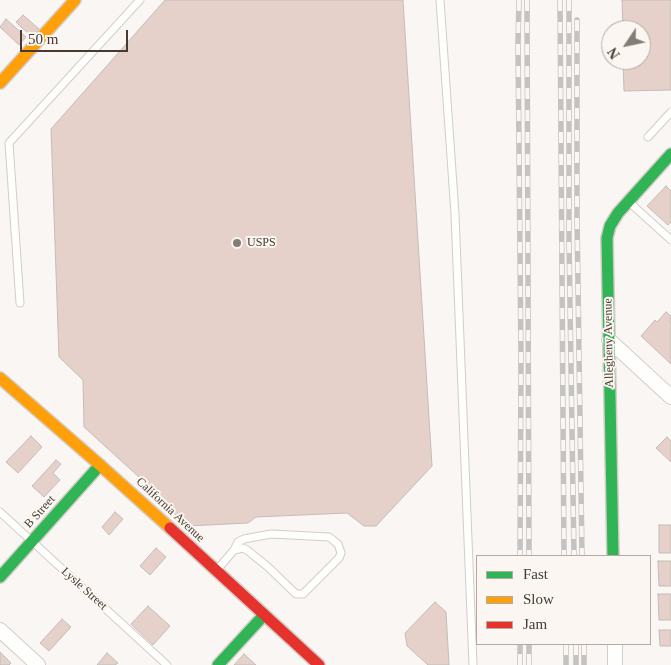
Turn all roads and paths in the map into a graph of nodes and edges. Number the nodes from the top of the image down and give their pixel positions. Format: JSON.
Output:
{"nodes":[{"id":1,"x":75,"y":0,"type":"edge"},
{"id":2,"x":140,"y":0,"type":"edge"},
{"id":3,"x":440,"y":0,"type":"edge"},
{"id":4,"x":0,"y":83,"type":"edge"},
{"id":5,"x":671,"y":112,"type":"edge"},
{"id":6,"x":648,"y":137,"type":"dead end"},
{"id":7,"x":671,"y":154,"type":"edge"},
{"id":8,"x":627,"y":201,"type":"junction"},
{"id":9,"x":671,"y":240,"type":"edge"},
{"id":10,"x":20,"y":303,"type":"dead end"},
{"id":11,"x":609,"y":340,"type":"junction"},
{"id":12,"x":0,"y":378,"type":"edge"},
{"id":13,"x":671,"y":396,"type":"edge"},
{"id":14,"x":100,"y":465,"type":"junction"},
{"id":15,"x":0,"y":512,"type":"edge"},
{"id":16,"x":32,"y":541,"type":"junction"},
{"id":17,"x":234,"y":550,"type":"junction"},
{"id":18,"x":613,"y":555,"type":"edge"},
{"id":19,"x":216,"y":571,"type":"junction"},
{"id":20,"x":0,"y":577,"type":"edge"},
{"id":21,"x":264,"y":615,"type":"junction"},
{"id":22,"x":0,"y":630,"type":"edge"},
{"id":23,"x":615,"y":645,"type":"edge"},
{"id":24,"x":38,"y":665,"type":"edge"},
{"id":25,"x":167,"y":665,"type":"edge"},
{"id":26,"x":218,"y":665,"type":"edge"},
{"id":27,"x":319,"y":665,"type":"edge"},
{"id":28,"x":473,"y":665,"type":"edge"},
{"id":29,"x":615,"y":665,"type":"edge"}],
"edges":[{"from":1,"to":4,"type":"street"},
{"from":2,"to":10,"type":"lane"},
{"from":3,"to":28,"type":"lane"},
{"from":5,"to":6,"type":"lane"},
{"from":7,"to":8,"type":"street","name":"Allegheny Avenue"},
{"from":8,"to":9,"type":"lane"},
{"from":8,"to":11,"type":"street","name":"Allegheny Avenue"},
{"from":11,"to":13,"type":"street"},
{"from":11,"to":18,"type":"street","name":"Allegheny Avenue"},
{"from":12,"to":14,"type":"street","name":"California Avenue"},
{"from":14,"to":16,"type":"street","name":"B Street"},
{"from":14,"to":19,"type":"street","name":"California Avenue"},
{"from":15,"to":16,"type":"lane","name":"Lysle Street"},
{"from":16,"to":20,"type":"street","name":"B Street"},
{"from":16,"to":25,"type":"lane","name":"Lysle Street"},
{"from":17,"to":17,"type":"lane"},
{"from":17,"to":19,"type":"lane"},
{"from":19,"to":21,"type":"street","name":"California Avenue"},
{"from":21,"to":26,"type":"street"},
{"from":21,"to":27,"type":"street","name":"California Avenue"},
{"from":22,"to":24,"type":"street"},
{"from":23,"to":29,"type":"street"}]}
